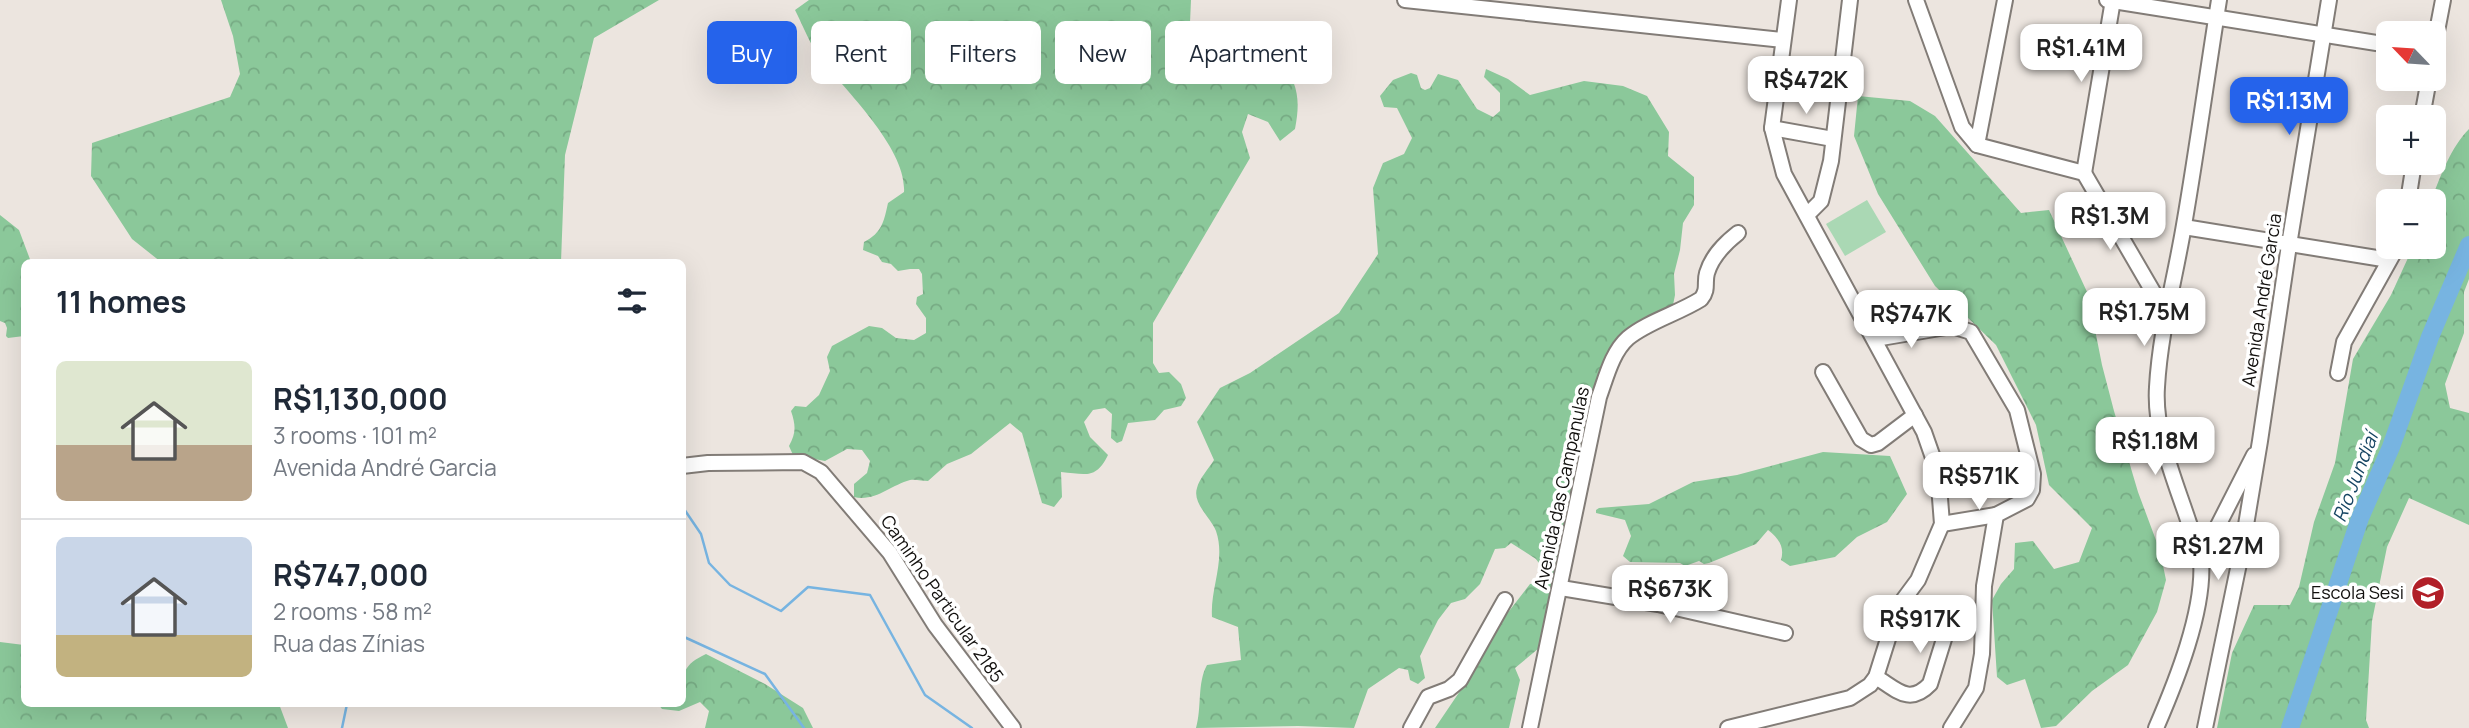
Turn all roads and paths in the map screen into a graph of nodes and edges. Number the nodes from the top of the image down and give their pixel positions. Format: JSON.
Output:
{"nodes":[{"id":1,"x":1405,"y":0,"type":"edge"},
{"id":2,"x":1576,"y":0,"type":"edge"},
{"id":3,"x":1788,"y":0,"type":"edge"},
{"id":4,"x":1850,"y":0,"type":"edge"},
{"id":5,"x":1916,"y":0,"type":"edge"},
{"id":6,"x":2005,"y":0,"type":"edge"},
{"id":7,"x":2107,"y":0,"type":"edge"},
{"id":8,"x":2113,"y":0,"type":"edge"},
{"id":9,"x":2219,"y":0,"type":"edge"},
{"id":10,"x":2329,"y":0,"type":"edge"},
{"id":11,"x":2442,"y":0,"type":"edge"},
{"id":12,"x":1574,"y":17,"type":"junction"},
{"id":13,"x":2216,"y":18,"type":"junction"},
{"id":14,"x":2438,"y":21,"type":"edge"},
{"id":15,"x":2324,"y":34,"type":"junction"},
{"id":16,"x":1783,"y":40,"type":"junction"},
{"id":17,"x":2376,"y":43,"type":"edge"},
{"id":18,"x":1772,"y":128,"type":"junction"},
{"id":19,"x":1833,"y":139,"type":"junction"},
{"id":20,"x":1976,"y":145,"type":"junction"},
{"id":21,"x":2084,"y":173,"type":"junction"},
{"id":22,"x":1807,"y":215,"type":"junction"},
{"id":23,"x":2184,"y":227,"type":"junction"},
{"id":24,"x":1738,"y":233,"type":"dead end"},
{"id":25,"x":2289,"y":244,"type":"junction"},
{"id":26,"x":2389,"y":260,"type":"joint"},
{"id":27,"x":2166,"y":314,"type":"junction"},
{"id":28,"x":1875,"y":339,"type":"junction"},
{"id":29,"x":1823,"y":372,"type":"dead end"},
{"id":30,"x":2338,"y":373,"type":"dead end"},
{"id":31,"x":1915,"y":415,"type":"junction"},
{"id":32,"x":2260,"y":441,"type":"junction"},
{"id":33,"x":686,"y":466,"type":"edge"},
{"id":34,"x":1996,"y":515,"type":"junction"},
{"id":35,"x":1942,"y":524,"type":"junction"},
{"id":36,"x":2201,"y":559,"type":"junction"},
{"id":37,"x":1560,"y":588,"type":"junction"},
{"id":38,"x":1505,"y":600,"type":"dead end"},
{"id":39,"x":1954,"y":607,"type":"dead end"},
{"id":40,"x":1785,"y":633,"type":"dead end"},
{"id":41,"x":1876,"y":677,"type":"junction"},
{"id":42,"x":1737,"y":727,"type":"edge"},
{"id":43,"x":1013,"y":728,"type":"edge"},
{"id":44,"x":1411,"y":728,"type":"edge"},
{"id":45,"x":1530,"y":728,"type":"edge"},
{"id":46,"x":1951,"y":728,"type":"edge"},
{"id":47,"x":2157,"y":728,"type":"edge"},
{"id":48,"x":2205,"y":728,"type":"edge"}],
"edges":[{"from":1,"to":12,"type":"street"},
{"from":2,"to":12,"type":"street"},
{"from":3,"to":16,"type":"street"},
{"from":4,"to":19,"type":"street"},
{"from":5,"to":20,"type":"street"},
{"from":6,"to":20,"type":"street"},
{"from":7,"to":8,"type":"street"},
{"from":8,"to":13,"type":"street"},
{"from":8,"to":21,"type":"street"},
{"from":9,"to":13,"type":"street"},
{"from":10,"to":15,"type":"street","name":"Avenida André Garcia"},
{"from":11,"to":14,"type":"street"},
{"from":12,"to":16,"type":"street"},
{"from":13,"to":15,"type":"street"},
{"from":13,"to":23,"type":"street"},
{"from":15,"to":17,"type":"street"},
{"from":15,"to":25,"type":"street","name":"Avenida André Garcia"},
{"from":16,"to":18,"type":"street"},
{"from":18,"to":19,"type":"street"},
{"from":18,"to":22,"type":"street"},
{"from":19,"to":22,"type":"street"},
{"from":20,"to":21,"type":"street"},
{"from":21,"to":27,"type":"street"},
{"from":22,"to":28,"type":"street"},
{"from":23,"to":25,"type":"street"},
{"from":23,"to":27,"type":"street"},
{"from":24,"to":37,"type":"street","name":"Avenida das Campanulas"},
{"from":25,"to":26,"type":"street"},
{"from":25,"to":32,"type":"street","name":"Avenida André Garcia"},
{"from":26,"to":30,"type":"street"},
{"from":27,"to":36,"type":"street"},
{"from":28,"to":31,"type":"street"},
{"from":28,"to":34,"type":"street"},
{"from":29,"to":31,"type":"street"},
{"from":31,"to":35,"type":"street"},
{"from":32,"to":36,"type":"street"},
{"from":32,"to":48,"type":"street","name":"Avenida André Garcia"},
{"from":33,"to":43,"type":"street","name":"Caminho Particular 2185"},
{"from":34,"to":35,"type":"street"},
{"from":34,"to":46,"type":"street"},
{"from":35,"to":41,"type":"street"},
{"from":36,"to":47,"type":"street"},
{"from":37,"to":40,"type":"street"},
{"from":37,"to":45,"type":"street","name":"Avenida das Campanulas"},
{"from":38,"to":44,"type":"street"},
{"from":39,"to":41,"type":"street"},
{"from":41,"to":42,"type":"street"}]}
